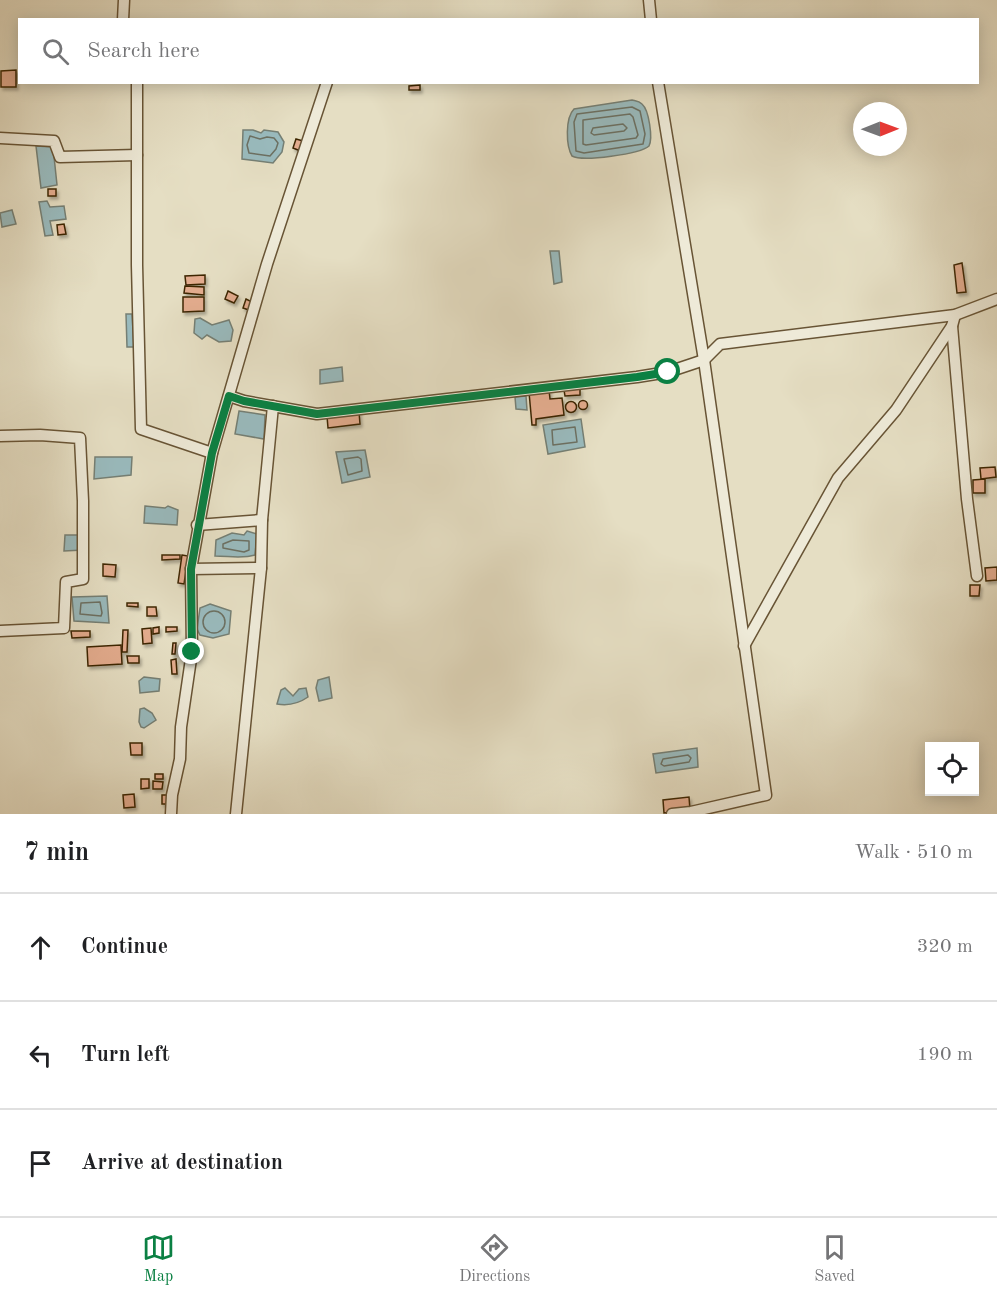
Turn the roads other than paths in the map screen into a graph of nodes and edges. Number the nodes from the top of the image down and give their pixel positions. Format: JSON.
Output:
{"nodes":[{"id":1,"x":124,"y":0,"type":"edge"},
{"id":2,"x":649,"y":0,"type":"edge"},
{"id":3,"x":123,"y":18,"type":"edge"},
{"id":4,"x":651,"y":18,"type":"edge"},
{"id":5,"x":137,"y":84,"type":"edge"},
{"id":6,"x":326,"y":84,"type":"edge"},
{"id":7,"x":658,"y":84,"type":"edge"},
{"id":8,"x":0,"y":138,"type":"edge"},
{"id":9,"x":137,"y":155,"type":"junction"},
{"id":10,"x":997,"y":299,"type":"edge"},
{"id":11,"x":954,"y":320,"type":"junction"},
{"id":12,"x":704,"y":360,"type":"junction"},
{"id":13,"x":229,"y":396,"type":"junction"},
{"id":14,"x":273,"y":406,"type":"junction"},
{"id":15,"x":0,"y":436,"type":"edge"},
{"id":16,"x":212,"y":453,"type":"junction"},
{"id":17,"x":262,"y":520,"type":"junction"},
{"id":18,"x":197,"y":525,"type":"junction"},
{"id":19,"x":261,"y":568,"type":"junction"},
{"id":20,"x":191,"y":569,"type":"junction"},
{"id":21,"x":978,"y":576,"type":"dead end"},
{"id":22,"x":0,"y":631,"type":"edge"},
{"id":23,"x":744,"y":646,"type":"junction"},
{"id":24,"x":171,"y":814,"type":"edge"},
{"id":25,"x":236,"y":814,"type":"edge"},
{"id":26,"x":672,"y":814,"type":"edge"}],
"edges":[{"from":1,"to":3,"type":"street"},
{"from":2,"to":4,"type":"street"},
{"from":5,"to":9,"type":"street"},
{"from":6,"to":13,"type":"street"},
{"from":7,"to":12,"type":"street"},
{"from":8,"to":9,"type":"street"},
{"from":9,"to":16,"type":"street"},
{"from":10,"to":11,"type":"street"},
{"from":11,"to":12,"type":"street"},
{"from":11,"to":21,"type":"street"},
{"from":11,"to":23,"type":"street"},
{"from":12,"to":14,"type":"street"},
{"from":12,"to":23,"type":"street"},
{"from":13,"to":14,"type":"street"},
{"from":13,"to":16,"type":"street"},
{"from":14,"to":17,"type":"street"},
{"from":15,"to":22,"type":"street"},
{"from":16,"to":18,"type":"street"},
{"from":17,"to":18,"type":"street"},
{"from":17,"to":19,"type":"street"},
{"from":18,"to":20,"type":"street"},
{"from":19,"to":20,"type":"street"},
{"from":19,"to":25,"type":"street"},
{"from":20,"to":24,"type":"street"},
{"from":23,"to":26,"type":"street"}]}
